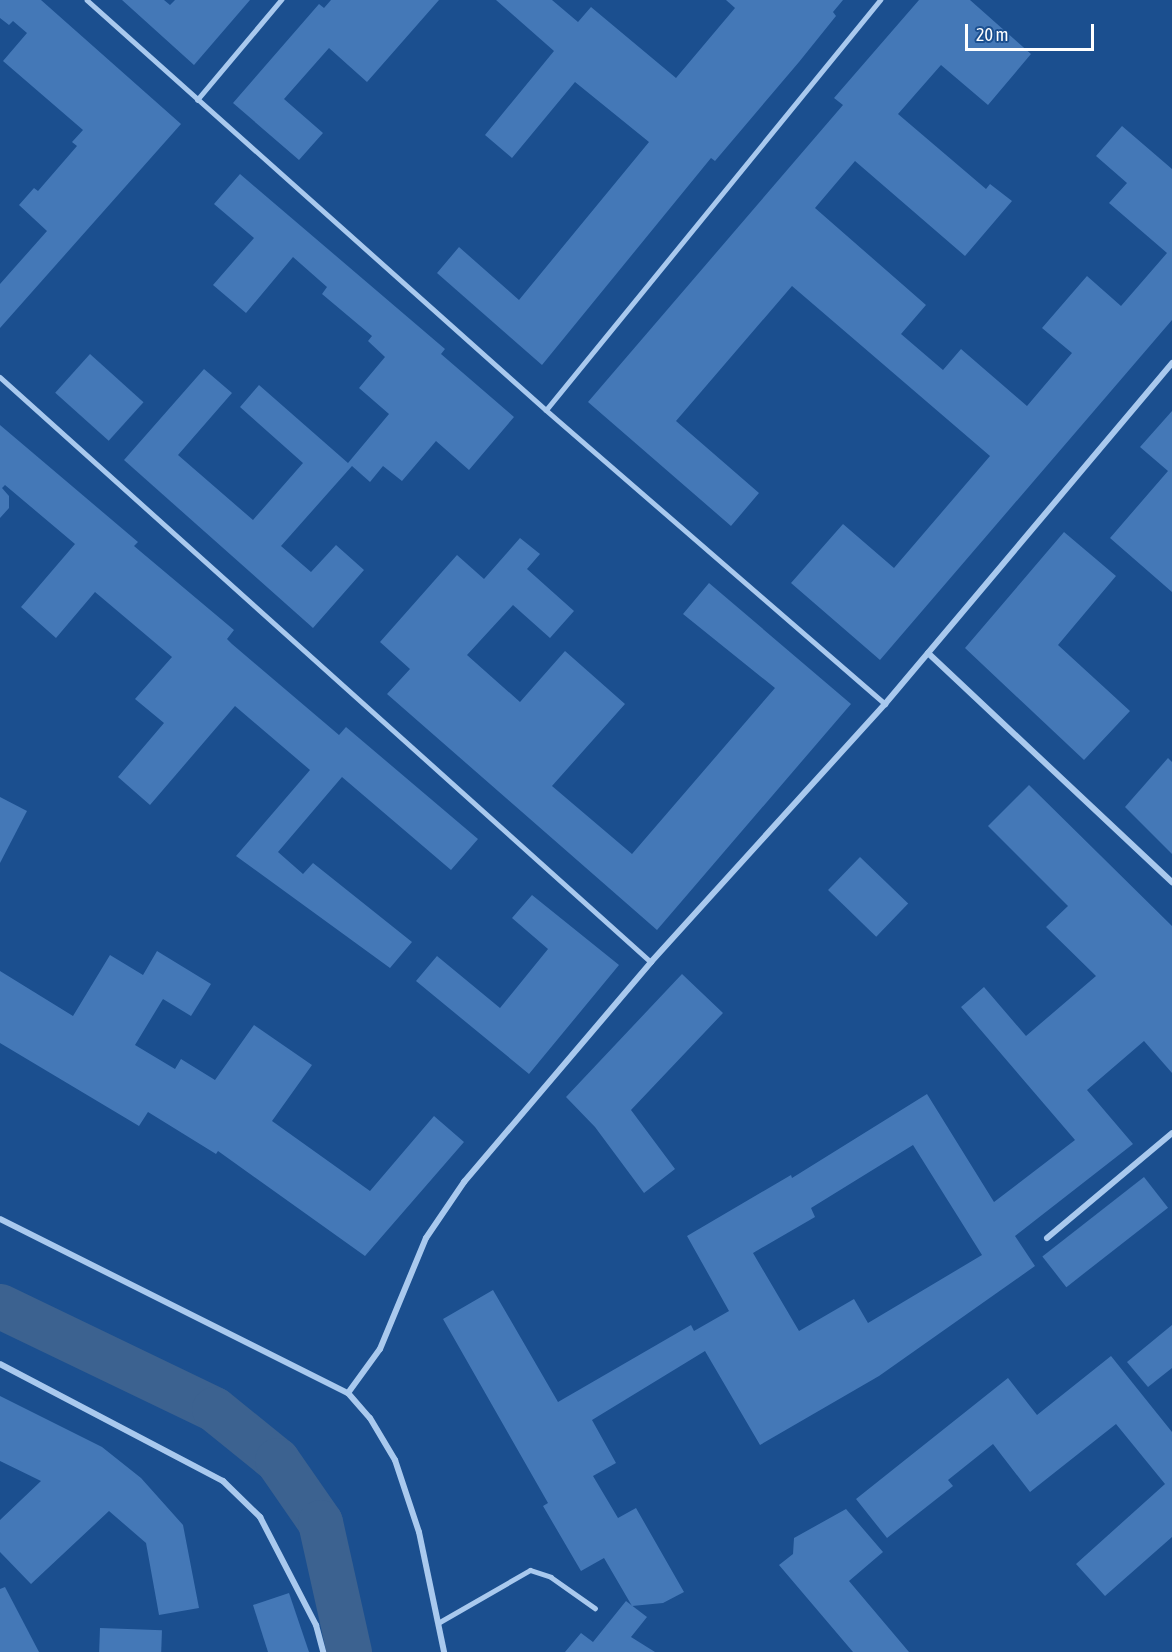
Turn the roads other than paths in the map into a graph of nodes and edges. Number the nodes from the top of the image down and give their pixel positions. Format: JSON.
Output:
{"nodes":[{"id":1,"x":87,"y":0,"type":"edge"},
{"id":2,"x":281,"y":0,"type":"edge"},
{"id":3,"x":880,"y":0,"type":"edge"},
{"id":4,"x":198,"y":100,"type":"junction"},
{"id":5,"x":1171,"y":365,"type":"edge"},
{"id":6,"x":0,"y":376,"type":"edge"},
{"id":7,"x":546,"y":410,"type":"junction"},
{"id":8,"x":928,"y":653,"type":"junction"},
{"id":9,"x":885,"y":704,"type":"junction"},
{"id":10,"x":1172,"y":882,"type":"edge"},
{"id":11,"x":651,"y":962,"type":"junction"},
{"id":12,"x":1172,"y":1133,"type":"edge"},
{"id":13,"x":0,"y":1219,"type":"edge"},
{"id":14,"x":1047,"y":1238,"type":"dead end"},
{"id":15,"x":0,"y":1364,"type":"edge"},
{"id":16,"x":348,"y":1393,"type":"junction"},
{"id":17,"x":595,"y":1608,"type":"dead end"},
{"id":18,"x":438,"y":1623,"type":"junction"},
{"id":19,"x":323,"y":1652,"type":"edge"},
{"id":20,"x":444,"y":1652,"type":"edge"}],
"edges":[{"from":1,"to":4,"type":"lane"},
{"from":2,"to":4,"type":"lane"},
{"from":3,"to":7,"type":"lane"},
{"from":4,"to":7,"type":"lane"},
{"from":5,"to":8,"type":"street"},
{"from":6,"to":11,"type":"lane"},
{"from":7,"to":9,"type":"lane"},
{"from":8,"to":9,"type":"street"},
{"from":8,"to":10,"type":"street"},
{"from":9,"to":11,"type":"street"},
{"from":11,"to":16,"type":"street"},
{"from":12,"to":14,"type":"street"},
{"from":13,"to":16,"type":"street"},
{"from":15,"to":19,"type":"street"},
{"from":16,"to":18,"type":"street"},
{"from":17,"to":18,"type":"lane"},
{"from":18,"to":20,"type":"street"}]}
